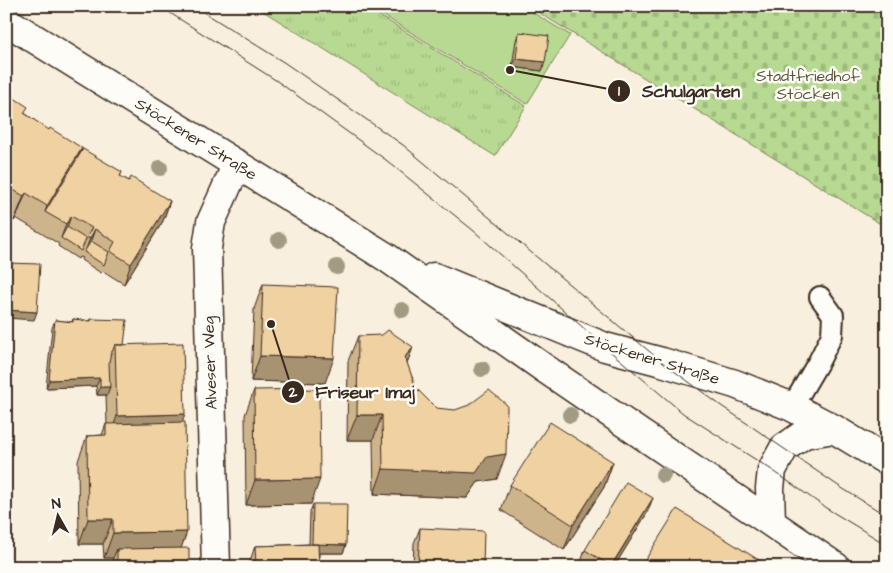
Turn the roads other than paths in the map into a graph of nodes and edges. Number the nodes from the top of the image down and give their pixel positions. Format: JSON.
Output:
{"nodes":[{"id":1,"x":6,"y":21,"type":"edge"},
{"id":2,"x":238,"y":164,"type":"junction"},
{"id":3,"x":386,"y":257,"type":"junction"},
{"id":4,"x":820,"y":297,"type":"dead end"},
{"id":5,"x":792,"y":407,"type":"junction"},
{"id":6,"x":834,"y":429,"type":"junction"},
{"id":7,"x":887,"y":461,"type":"edge"},
{"id":8,"x":771,"y":522,"type":"junction"},
{"id":9,"x":216,"y":567,"type":"edge"},
{"id":10,"x":836,"y":567,"type":"edge"}],
"edges":[{"from":1,"to":2,"type":"street","name":"Stöckener Straße"},
{"from":2,"to":3,"type":"street","name":"Stöckener Straße"},
{"from":2,"to":9,"type":"street","name":"Alveser Weg"},
{"from":3,"to":5,"type":"street","name":"Stöckener Straße"},
{"from":3,"to":8,"type":"street","name":"Stöckener Straße"},
{"from":4,"to":5,"type":"lane"},
{"from":5,"to":6,"type":"street","name":"Stöckener Straße"},
{"from":6,"to":7,"type":"street","name":"Stöckener Straße"},
{"from":6,"to":8,"type":"street"},
{"from":8,"to":10,"type":"street","name":"Stöckener Straße"}]}
